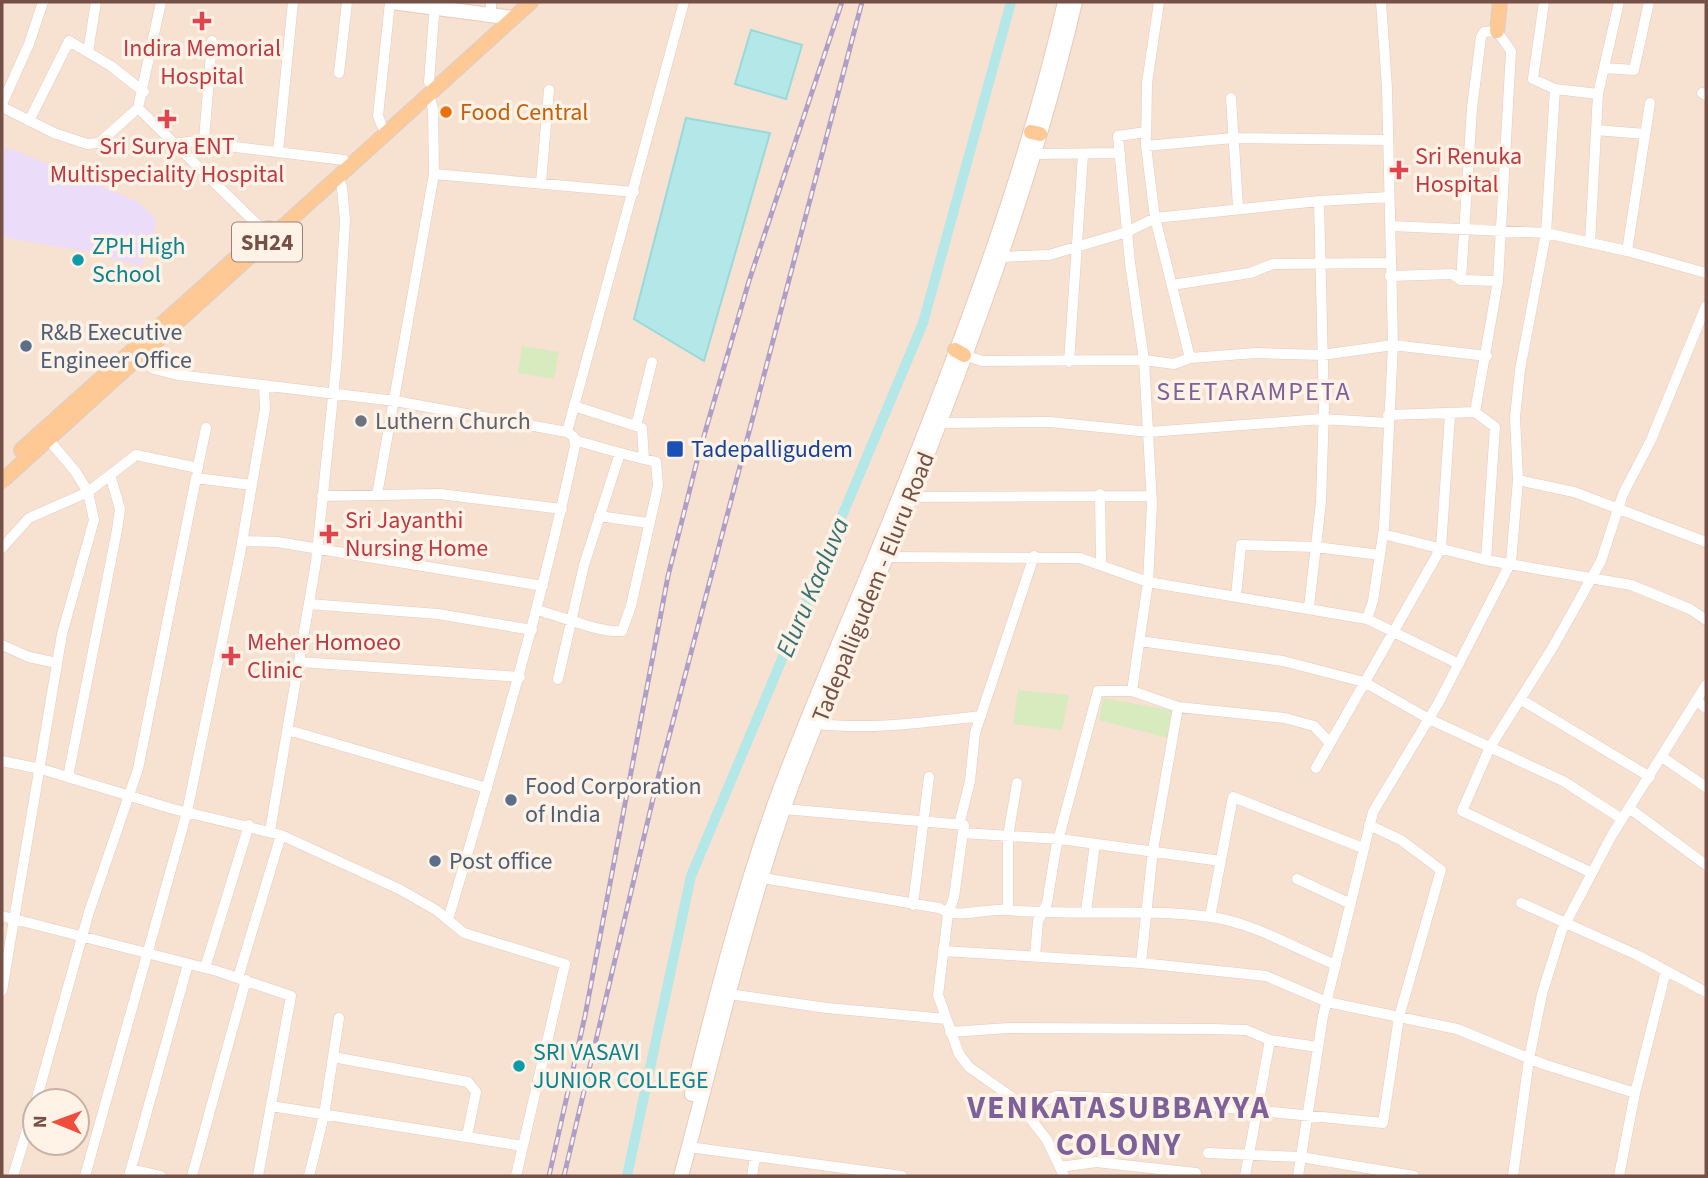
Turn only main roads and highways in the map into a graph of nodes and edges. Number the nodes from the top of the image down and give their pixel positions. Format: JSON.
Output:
{"nodes":[{"id":1,"x":391,"y":2,"type":"edge"},
{"id":2,"x":518,"y":2,"type":"edge"},
{"id":3,"x":531,"y":2,"type":"edge"},
{"id":4,"x":1065,"y":2,"type":"edge"},
{"id":5,"x":1075,"y":2,"type":"edge"},
{"id":6,"x":1500,"y":2,"type":"edge"},
{"id":7,"x":435,"y":4,"type":"edge"},
{"id":8,"x":499,"y":12,"type":"edge"},
{"id":9,"x":1497,"y":32,"type":"road end"},
{"id":10,"x":429,"y":88,"type":"junction"},
{"id":11,"x":1035,"y":133,"type":"junction"},
{"id":12,"x":268,"y":235,"type":"junction"},
{"id":13,"x":959,"y":353,"type":"junction"},
{"id":14,"x":133,"y":356,"type":"junction"},
{"id":15,"x":2,"y":468,"type":"edge"},
{"id":16,"x":2,"y":481,"type":"edge"},
{"id":17,"x":671,"y":1176,"type":"edge"},
{"id":18,"x":681,"y":1176,"type":"edge"}],
"edges":[{"from":1,"to":7,"type":"main road"},
{"from":2,"to":8,"type":"main road","number":"SH24"},
{"from":3,"to":8,"type":"main road","number":"SH24"},
{"from":4,"to":11,"type":"main road","name":"Tadepalligudem - Eluru Road"},
{"from":5,"to":11,"type":"main road","name":"Tadepalligudem - Eluru Road"},
{"from":6,"to":9,"type":"main road"},
{"from":7,"to":8,"type":"main road"},
{"from":8,"to":10,"type":"main road","number":"SH24"},
{"from":10,"to":12,"type":"main road","number":"SH24"},
{"from":10,"to":12,"type":"main road","number":"SH24"},
{"from":11,"to":13,"type":"main road","name":"Tadepalligudem - Eluru Road"},
{"from":11,"to":13,"type":"main road","name":"Tadepalligudem - Eluru Road"},
{"from":12,"to":14,"type":"main road","number":"SH24"},
{"from":13,"to":17,"type":"main road","name":"Tadepalligudem - Eluru Road"},
{"from":13,"to":18,"type":"main road","name":"Tadepalligudem - Eluru Road"},
{"from":14,"to":15,"type":"main road","number":"SH24"},
{"from":14,"to":16,"type":"main road","number":"SH24"}]}
